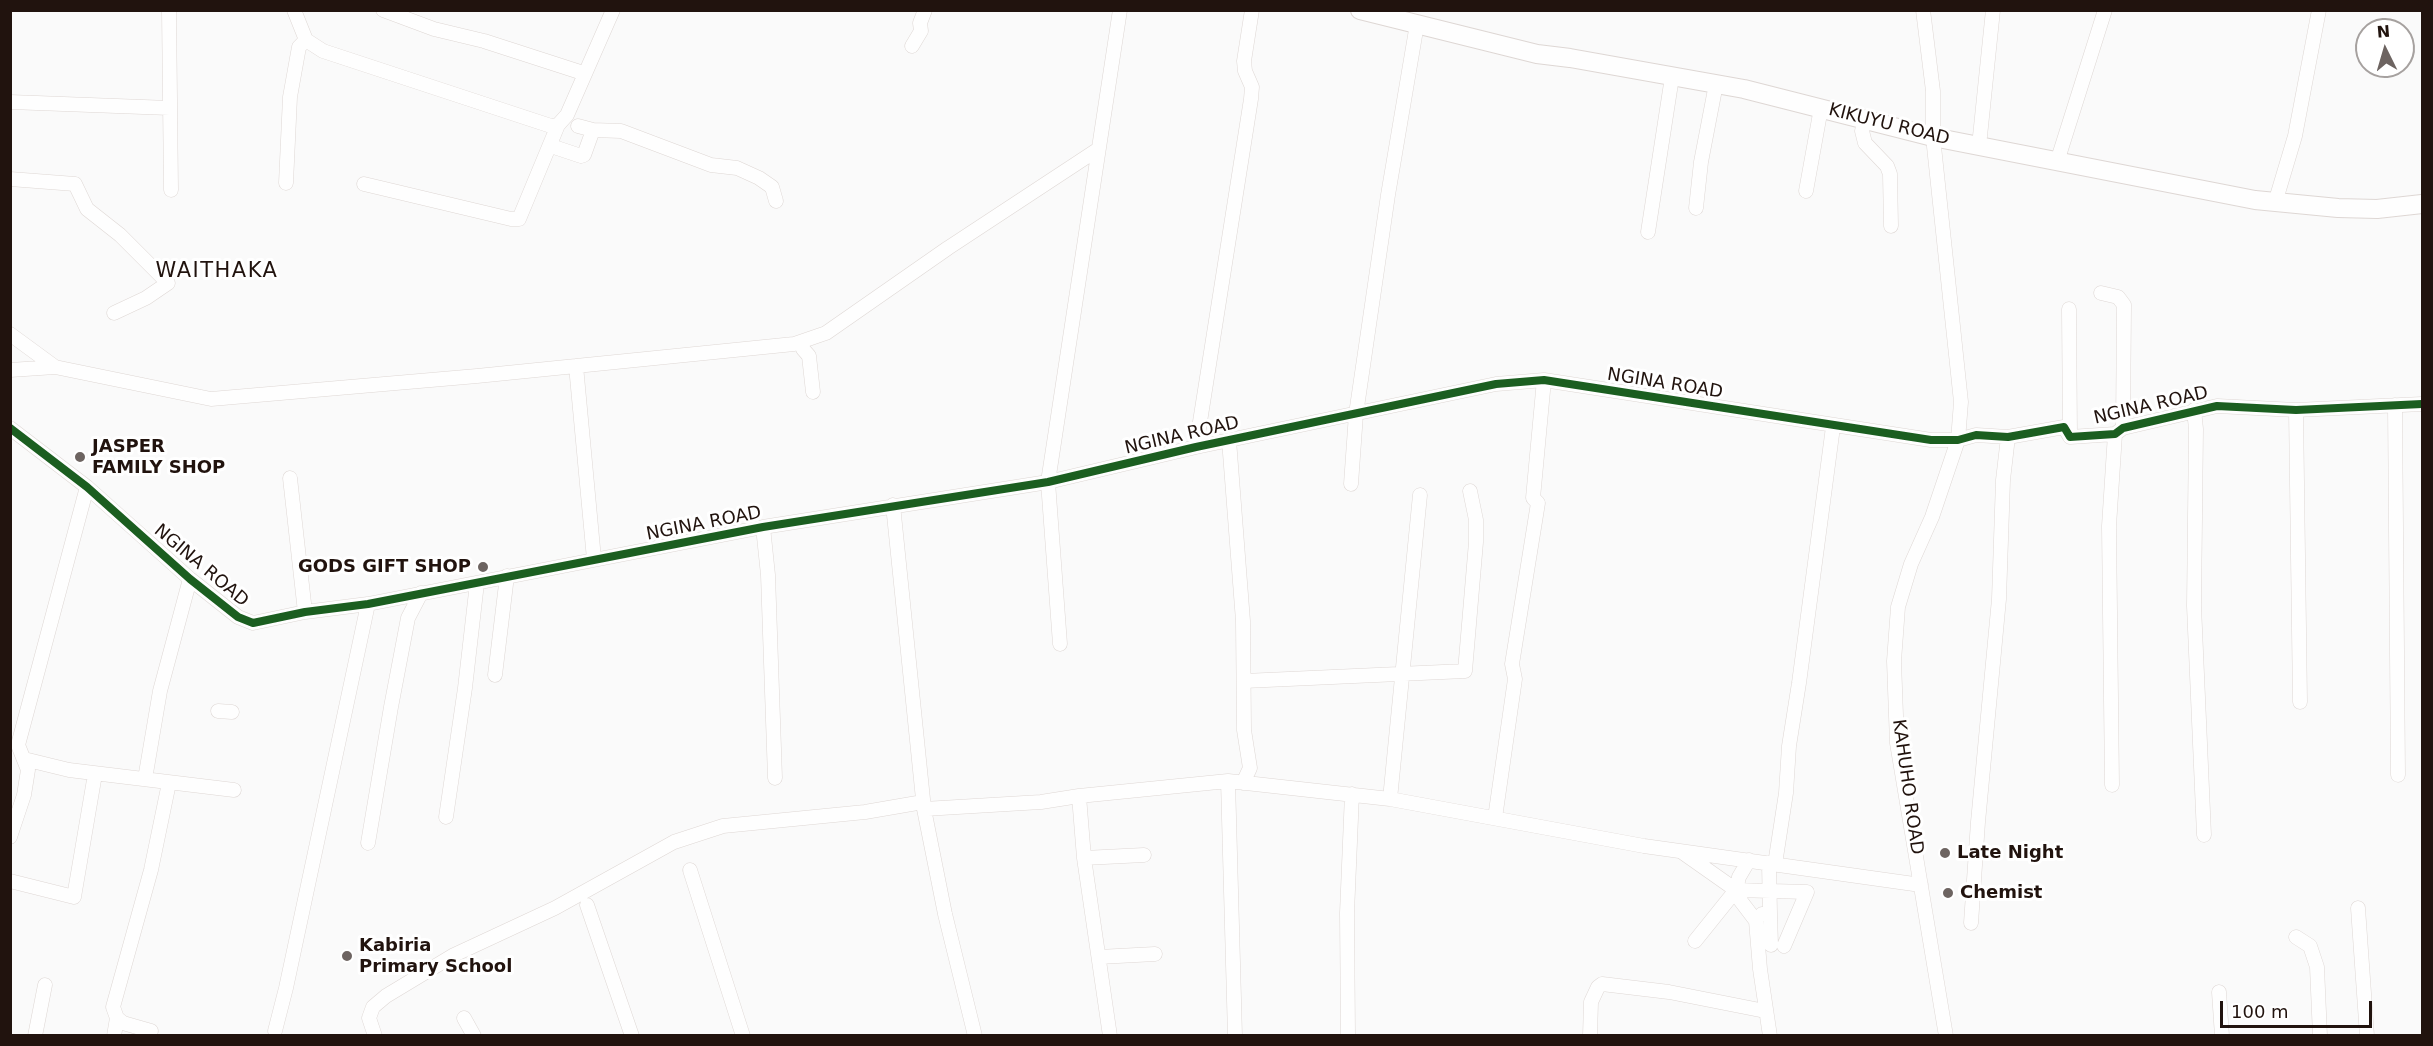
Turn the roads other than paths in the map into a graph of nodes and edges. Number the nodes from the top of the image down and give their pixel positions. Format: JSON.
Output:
{"nodes":[{"id":1,"x":169,"y":10,"type":"edge"},
{"id":2,"x":294,"y":10,"type":"edge"},
{"id":3,"x":383,"y":10,"type":"edge"},
{"id":4,"x":613,"y":10,"type":"edge"},
{"id":5,"x":925,"y":10,"type":"edge"},
{"id":6,"x":1120,"y":10,"type":"edge"},
{"id":7,"x":1252,"y":10,"type":"edge"},
{"id":8,"x":1360,"y":10,"type":"edge"},
{"id":9,"x":1923,"y":10,"type":"edge"},
{"id":10,"x":1993,"y":10,"type":"edge"},
{"id":11,"x":2105,"y":10,"type":"edge"},
{"id":12,"x":2319,"y":10,"type":"edge"},
{"id":13,"x":403,"y":13,"type":"edge"},
{"id":14,"x":1417,"y":24,"type":"junction"},
{"id":15,"x":306,"y":40,"type":"junction"},
{"id":16,"x":912,"y":46,"type":"dead end"},
{"id":17,"x":583,"y":73,"type":"junction"},
{"id":18,"x":1672,"y":77,"type":"junction"},
{"id":19,"x":1716,"y":84,"type":"junction"},
{"id":20,"x":10,"y":102,"type":"edge"},
{"id":21,"x":170,"y":108,"type":"junction"},
{"id":22,"x":1821,"y":108,"type":"junction"},
{"id":23,"x":1865,"y":119,"type":"junction"},
{"id":24,"x":558,"y":126,"type":"junction"},
{"id":25,"x":578,"y":126,"type":"dead end"},
{"id":26,"x":593,"y":130,"type":"junction"},
{"id":27,"x":1933,"y":137,"type":"junction"},
{"id":28,"x":551,"y":146,"type":"junction"},
{"id":29,"x":1979,"y":146,"type":"junction"},
{"id":30,"x":1097,"y":150,"type":"junction"},
{"id":31,"x":2057,"y":162,"type":"junction"},
{"id":32,"x":10,"y":179,"type":"edge"},
{"id":33,"x":286,"y":183,"type":"dead end"},
{"id":34,"x":364,"y":184,"type":"dead end"},
{"id":35,"x":171,"y":190,"type":"dead end"},
{"id":36,"x":1806,"y":190,"type":"dead end"},
{"id":37,"x":776,"y":201,"type":"dead end"},
{"id":38,"x":2275,"y":203,"type":"junction"},
{"id":39,"x":2422,"y":204,"type":"edge"},
{"id":40,"x":1696,"y":208,"type":"dead end"},
{"id":41,"x":1891,"y":226,"type":"dead end"},
{"id":42,"x":1648,"y":232,"type":"dead end"},
{"id":43,"x":2101,"y":293,"type":"dead end"},
{"id":44,"x":2069,"y":309,"type":"dead end"},
{"id":45,"x":114,"y":313,"type":"dead end"},
{"id":46,"x":10,"y":334,"type":"edge"},
{"id":47,"x":802,"y":343,"type":"junction"},
{"id":48,"x":576,"y":366,"type":"junction"},
{"id":49,"x":56,"y":367,"type":"junction"},
{"id":50,"x":10,"y":370,"type":"edge"},
{"id":51,"x":1544,"y":380,"type":"junction"},
{"id":52,"x":813,"y":392,"type":"dead end"},
{"id":53,"x":2422,"y":404,"type":"edge"},
{"id":54,"x":2395,"y":405,"type":"junction"},
{"id":55,"x":2194,"y":410,"type":"junction"},
{"id":56,"x":2296,"y":410,"type":"junction"},
{"id":57,"x":1356,"y":414,"type":"junction"},
{"id":58,"x":1833,"y":427,"type":"junction"},
{"id":59,"x":10,"y":428,"type":"edge"},
{"id":60,"x":2119,"y":431,"type":"junction"},
{"id":61,"x":2008,"y":437,"type":"junction"},
{"id":62,"x":2070,"y":437,"type":"junction"},
{"id":63,"x":1229,"y":440,"type":"junction"},
{"id":64,"x":1958,"y":440,"type":"junction"},
{"id":65,"x":1196,"y":447,"type":"junction"},
{"id":66,"x":290,"y":478,"type":"dead end"},
{"id":67,"x":1048,"y":482,"type":"junction"},
{"id":68,"x":1351,"y":484,"type":"dead end"},
{"id":69,"x":87,"y":487,"type":"junction"},
{"id":70,"x":1470,"y":491,"type":"dead end"},
{"id":71,"x":1420,"y":495,"type":"dead end"},
{"id":72,"x":893,"y":505,"type":"junction"},
{"id":73,"x":763,"y":527,"type":"junction"},
{"id":74,"x":594,"y":559,"type":"junction"},
{"id":75,"x":507,"y":576,"type":"junction"},
{"id":76,"x":190,"y":579,"type":"junction"},
{"id":77,"x":477,"y":583,"type":"junction"},
{"id":78,"x":421,"y":593,"type":"junction"},
{"id":79,"x":368,"y":604,"type":"junction"},
{"id":80,"x":305,"y":612,"type":"junction"},
{"id":81,"x":1060,"y":644,"type":"dead end"},
{"id":82,"x":1403,"y":673,"type":"junction"},
{"id":83,"x":495,"y":675,"type":"dead end"},
{"id":84,"x":1244,"y":681,"type":"junction"},
{"id":85,"x":2300,"y":702,"type":"dead end"},
{"id":86,"x":24,"y":759,"type":"junction"},
{"id":87,"x":95,"y":774,"type":"junction"},
{"id":88,"x":2398,"y":775,"type":"dead end"},
{"id":89,"x":775,"y":778,"type":"dead end"},
{"id":90,"x":145,"y":779,"type":"junction"},
{"id":91,"x":1228,"y":781,"type":"junction"},
{"id":92,"x":169,"y":783,"type":"junction"},
{"id":93,"x":1243,"y":783,"type":"junction"},
{"id":94,"x":2112,"y":785,"type":"dead end"},
{"id":95,"x":234,"y":790,"type":"dead end"},
{"id":96,"x":1352,"y":794,"type":"junction"},
{"id":97,"x":1079,"y":796,"type":"junction"},
{"id":98,"x":1390,"y":799,"type":"junction"},
{"id":99,"x":923,"y":805,"type":"junction"},
{"id":100,"x":446,"y":817,"type":"dead end"},
{"id":101,"x":1495,"y":819,"type":"junction"},
{"id":102,"x":2204,"y":836,"type":"dead end"},
{"id":103,"x":10,"y":837,"type":"edge"},
{"id":104,"x":368,"y":843,"type":"dead end"},
{"id":105,"x":1680,"y":851,"type":"junction"},
{"id":106,"x":1144,"y":855,"type":"dead end"},
{"id":107,"x":1084,"y":858,"type":"junction"},
{"id":108,"x":1749,"y":860,"type":"junction"},
{"id":109,"x":1772,"y":864,"type":"junction"},
{"id":110,"x":690,"y":870,"type":"dead end"},
{"id":111,"x":10,"y":881,"type":"edge"},
{"id":112,"x":1921,"y":885,"type":"junction"},
{"id":113,"x":1736,"y":890,"type":"junction"},
{"id":114,"x":1769,"y":892,"type":"junction"},
{"id":115,"x":587,"y":905,"type":"dead end"},
{"id":116,"x":2358,"y":908,"type":"dead end"},
{"id":117,"x":1751,"y":914,"type":"junction"},
{"id":118,"x":1770,"y":914,"type":"junction"},
{"id":119,"x":1971,"y":923,"type":"dead end"},
{"id":120,"x":2296,"y":937,"type":"dead end"},
{"id":121,"x":1695,"y":941,"type":"dead end"},
{"id":122,"x":1155,"y":954,"type":"dead end"},
{"id":123,"x":1099,"y":957,"type":"junction"},
{"id":124,"x":45,"y":984,"type":"dead end"},
{"id":125,"x":2219,"y":992,"type":"dead end"},
{"id":126,"x":1765,"y":1011,"type":"junction"},
{"id":127,"x":117,"y":1018,"type":"junction"},
{"id":128,"x":464,"y":1018,"type":"dead end"},
{"id":129,"x":151,"y":1031,"type":"dead end"},
{"id":130,"x":275,"y":1031,"type":"dead end"},
{"id":131,"x":35,"y":1035,"type":"edge"},
{"id":132,"x":114,"y":1035,"type":"edge"},
{"id":133,"x":375,"y":1035,"type":"edge"},
{"id":134,"x":474,"y":1035,"type":"edge"},
{"id":135,"x":632,"y":1035,"type":"edge"},
{"id":136,"x":743,"y":1035,"type":"edge"},
{"id":137,"x":975,"y":1035,"type":"edge"},
{"id":138,"x":1110,"y":1035,"type":"edge"},
{"id":139,"x":1235,"y":1035,"type":"edge"},
{"id":140,"x":1348,"y":1035,"type":"edge"},
{"id":141,"x":1590,"y":1035,"type":"edge"},
{"id":142,"x":1770,"y":1035,"type":"edge"},
{"id":143,"x":1947,"y":1035,"type":"edge"},
{"id":144,"x":2222,"y":1035,"type":"edge"},
{"id":145,"x":2320,"y":1035,"type":"edge"},
{"id":146,"x":2367,"y":1035,"type":"edge"}],
"edges":[{"from":1,"to":21,"type":"street"},
{"from":2,"to":15,"type":"street"},
{"from":3,"to":13,"type":"street"},
{"from":4,"to":17,"type":"street"},
{"from":5,"to":16,"type":"street"},
{"from":6,"to":30,"type":"street"},
{"from":7,"to":65,"type":"street"},
{"from":8,"to":14,"type":"main road","name":"KIKUYU ROAD"},
{"from":9,"to":27,"type":"street","name":"KAHUHO ROAD"},
{"from":10,"to":29,"type":"street"},
{"from":11,"to":31,"type":"street"},
{"from":12,"to":38,"type":"street"},
{"from":13,"to":17,"type":"street"},
{"from":14,"to":18,"type":"main road","name":"KIKUYU ROAD"},
{"from":14,"to":57,"type":"street"},
{"from":15,"to":24,"type":"street"},
{"from":15,"to":33,"type":"street"},
{"from":17,"to":24,"type":"street"},
{"from":18,"to":19,"type":"main road","name":"KIKUYU ROAD"},
{"from":18,"to":42,"type":"street"},
{"from":19,"to":22,"type":"main road","name":"KIKUYU ROAD"},
{"from":19,"to":40,"type":"street"},
{"from":20,"to":21,"type":"street"},
{"from":21,"to":35,"type":"street"},
{"from":22,"to":23,"type":"main road","name":"KIKUYU ROAD"},
{"from":22,"to":36,"type":"street"},
{"from":23,"to":27,"type":"main road","name":"KIKUYU ROAD"},
{"from":23,"to":41,"type":"street"},
{"from":24,"to":28,"type":"street"},
{"from":25,"to":26,"type":"street"},
{"from":26,"to":28,"type":"street"},
{"from":26,"to":37,"type":"street"},
{"from":27,"to":29,"type":"main road","name":"KIKUYU ROAD"},
{"from":27,"to":64,"type":"street","name":"KAHUHO ROAD"},
{"from":28,"to":34,"type":"street"},
{"from":29,"to":31,"type":"main road","name":"KIKUYU ROAD"},
{"from":30,"to":47,"type":"street"},
{"from":30,"to":67,"type":"street"},
{"from":31,"to":38,"type":"main road","name":"KIKUYU ROAD"},
{"from":32,"to":45,"type":"street"},
{"from":38,"to":39,"type":"main road","name":"KIKUYU ROAD"},
{"from":43,"to":60,"type":"street"},
{"from":44,"to":62,"type":"street"},
{"from":46,"to":49,"type":"street"},
{"from":47,"to":48,"type":"street"},
{"from":47,"to":52,"type":"street"},
{"from":48,"to":49,"type":"street"},
{"from":48,"to":74,"type":"street"},
{"from":49,"to":50,"type":"street"},
{"from":51,"to":57,"type":"street","name":"NGINA ROAD"},
{"from":51,"to":58,"type":"street","name":"NGINA ROAD"},
{"from":51,"to":101,"type":"street"},
{"from":53,"to":54,"type":"street","name":"NGINA ROAD"},
{"from":54,"to":56,"type":"street","name":"NGINA ROAD"},
{"from":54,"to":88,"type":"street"},
{"from":55,"to":56,"type":"street","name":"NGINA ROAD"},
{"from":55,"to":60,"type":"street","name":"NGINA ROAD"},
{"from":55,"to":102,"type":"street"},
{"from":56,"to":85,"type":"street"},
{"from":57,"to":63,"type":"street","name":"NGINA ROAD"},
{"from":57,"to":68,"type":"street"},
{"from":58,"to":64,"type":"street","name":"NGINA ROAD"},
{"from":58,"to":109,"type":"street"},
{"from":59,"to":69,"type":"street","name":"NGINA ROAD"},
{"from":60,"to":62,"type":"street","name":"NGINA ROAD"},
{"from":60,"to":94,"type":"street"},
{"from":61,"to":62,"type":"street","name":"NGINA ROAD"},
{"from":61,"to":64,"type":"street","name":"NGINA ROAD"},
{"from":61,"to":119,"type":"street"},
{"from":63,"to":65,"type":"street","name":"NGINA ROAD"},
{"from":63,"to":84,"type":"street"},
{"from":64,"to":112,"type":"street","name":"KAHUHO ROAD"},
{"from":65,"to":67,"type":"street","name":"NGINA ROAD"},
{"from":66,"to":80,"type":"street"},
{"from":67,"to":72,"type":"street","name":"NGINA ROAD"},
{"from":67,"to":81,"type":"street"},
{"from":69,"to":76,"type":"street","name":"NGINA ROAD"},
{"from":69,"to":86,"type":"street"},
{"from":70,"to":82,"type":"street"},
{"from":71,"to":82,"type":"street"},
{"from":72,"to":73,"type":"street","name":"NGINA ROAD"},
{"from":72,"to":99,"type":"street"},
{"from":73,"to":74,"type":"street","name":"NGINA ROAD"},
{"from":73,"to":89,"type":"street"},
{"from":74,"to":75,"type":"street","name":"NGINA ROAD"},
{"from":75,"to":77,"type":"street","name":"NGINA ROAD"},
{"from":75,"to":83,"type":"street"},
{"from":76,"to":80,"type":"street","name":"NGINA ROAD"},
{"from":76,"to":90,"type":"street"},
{"from":77,"to":78,"type":"street","name":"NGINA ROAD"},
{"from":77,"to":100,"type":"street"},
{"from":78,"to":79,"type":"street","name":"NGINA ROAD"},
{"from":78,"to":104,"type":"street"},
{"from":79,"to":80,"type":"street","name":"NGINA ROAD"},
{"from":79,"to":130,"type":"street"},
{"from":82,"to":84,"type":"street"},
{"from":82,"to":98,"type":"street"},
{"from":84,"to":93,"type":"street"},
{"from":86,"to":87,"type":"street"},
{"from":86,"to":103,"type":"street"},
{"from":87,"to":90,"type":"street"},
{"from":87,"to":111,"type":"street"},
{"from":90,"to":92,"type":"street"},
{"from":91,"to":93,"type":"street"},
{"from":91,"to":97,"type":"street"},
{"from":91,"to":139,"type":"street"},
{"from":92,"to":95,"type":"street"},
{"from":92,"to":127,"type":"street"},
{"from":93,"to":96,"type":"street"},
{"from":96,"to":98,"type":"street"},
{"from":96,"to":140,"type":"street"},
{"from":97,"to":99,"type":"street"},
{"from":97,"to":107,"type":"street"},
{"from":98,"to":101,"type":"street"},
{"from":99,"to":133,"type":"street"},
{"from":99,"to":137,"type":"street"},
{"from":101,"to":105,"type":"street"},
{"from":105,"to":108,"type":"street"},
{"from":105,"to":113,"type":"street"},
{"from":106,"to":107,"type":"street"},
{"from":107,"to":123,"type":"street"},
{"from":108,"to":109,"type":"street"},
{"from":108,"to":113,"type":"street"},
{"from":109,"to":112,"type":"street"},
{"from":109,"to":114,"type":"street"},
{"from":110,"to":136,"type":"street"},
{"from":112,"to":143,"type":"street","name":"KAHUHO ROAD"},
{"from":113,"to":114,"type":"street"},
{"from":113,"to":117,"type":"street"},
{"from":113,"to":121,"type":"street"},
{"from":114,"to":118,"type":"street"},
{"from":114,"to":118,"type":"street"},
{"from":115,"to":135,"type":"street"},
{"from":116,"to":146,"type":"street"},
{"from":117,"to":118,"type":"street"},
{"from":117,"to":126,"type":"street"},
{"from":120,"to":145,"type":"street"},
{"from":122,"to":123,"type":"street"},
{"from":123,"to":138,"type":"street"},
{"from":124,"to":131,"type":"street"},
{"from":125,"to":144,"type":"street"},
{"from":126,"to":141,"type":"street"},
{"from":126,"to":142,"type":"street"},
{"from":127,"to":129,"type":"street"},
{"from":127,"to":132,"type":"street"},
{"from":128,"to":134,"type":"street"}]}
